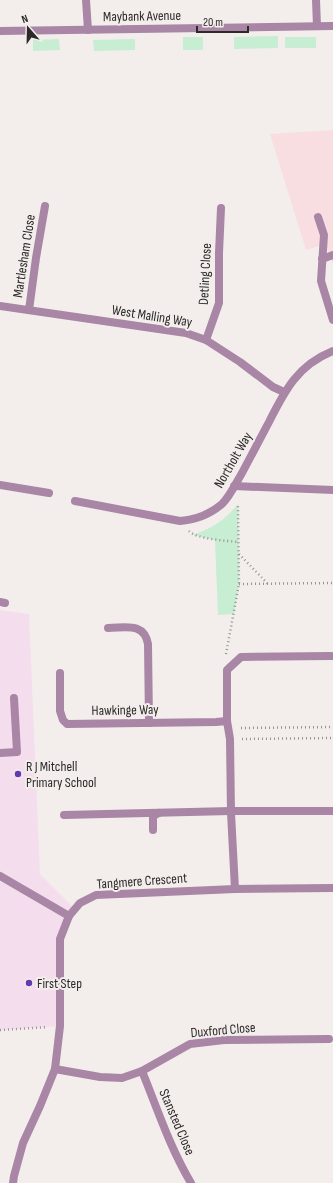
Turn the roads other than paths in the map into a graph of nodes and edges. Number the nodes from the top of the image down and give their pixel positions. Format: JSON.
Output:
{"nodes":[{"id":1,"x":86,"y":0,"type":"edge"},
{"id":2,"x":316,"y":0,"type":"edge"},
{"id":3,"x":317,"y":26,"type":"junction"},
{"id":4,"x":333,"y":26,"type":"edge"},
{"id":5,"x":88,"y":30,"type":"junction"},
{"id":6,"x":0,"y":31,"type":"edge"},
{"id":7,"x":45,"y":206,"type":"dead end"},
{"id":8,"x":221,"y":208,"type":"dead end"},
{"id":9,"x":318,"y":217,"type":"dead end"},
{"id":10,"x":333,"y":255,"type":"edge"},
{"id":11,"x":322,"y":259,"type":"junction"},
{"id":12,"x":0,"y":306,"type":"edge"},
{"id":13,"x":30,"y":310,"type":"junction"},
{"id":14,"x":333,"y":320,"type":"edge"},
{"id":15,"x":206,"y":340,"type":"junction"},
{"id":16,"x":333,"y":351,"type":"edge"},
{"id":17,"x":284,"y":392,"type":"junction"},
{"id":18,"x":0,"y":485,"type":"edge"},
{"id":19,"x":234,"y":486,"type":"junction"},
{"id":20,"x":333,"y":490,"type":"edge"},
{"id":21,"x":49,"y":493,"type":"dead end"},
{"id":22,"x":75,"y":500,"type":"dead end"},
{"id":23,"x":108,"y":628,"type":"dead end"},
{"id":24,"x":331,"y":656,"type":"dead end"},
{"id":25,"x":60,"y":673,"type":"dead end"},
{"id":26,"x":14,"y":698,"type":"dead end"},
{"id":27,"x":149,"y":723,"type":"junction"},
{"id":28,"x":228,"y":725,"type":"junction"},
{"id":29,"x":0,"y":753,"type":"edge"},
{"id":30,"x":231,"y":811,"type":"junction"},
{"id":31,"x":333,"y":811,"type":"edge"},
{"id":32,"x":159,"y":813,"type":"junction"},
{"id":33,"x":64,"y":815,"type":"dead end"},
{"id":34,"x":153,"y":830,"type":"dead end"},
{"id":35,"x":0,"y":876,"type":"edge"},
{"id":36,"x":333,"y":888,"type":"edge"},
{"id":37,"x":235,"y":889,"type":"junction"},
{"id":38,"x":69,"y":916,"type":"junction"},
{"id":39,"x":329,"y":1039,"type":"dead end"},
{"id":40,"x":55,"y":1070,"type":"junction"},
{"id":41,"x":142,"y":1071,"type":"junction"},
{"id":42,"x":13,"y":1183,"type":"edge"},
{"id":43,"x":191,"y":1183,"type":"edge"}],
"edges":[{"from":1,"to":5,"type":"street"},
{"from":2,"to":3,"type":"street"},
{"from":3,"to":4,"type":"street","name":"Maybank Avenue"},
{"from":3,"to":5,"type":"street","name":"Maybank Avenue"},
{"from":5,"to":6,"type":"street","name":"Maybank Avenue"},
{"from":7,"to":13,"type":"street","name":"Martlesham Close"},
{"from":8,"to":15,"type":"street","name":"Detling Close"},
{"from":9,"to":11,"type":"street"},
{"from":10,"to":11,"type":"street"},
{"from":11,"to":14,"type":"street"},
{"from":12,"to":13,"type":"street","name":"West Malling Way"},
{"from":13,"to":15,"type":"street","name":"West Malling Way"},
{"from":15,"to":17,"type":"street","name":"West Malling Way"},
{"from":16,"to":17,"type":"street","name":"Northolt Way"},
{"from":17,"to":19,"type":"street","name":"Northolt Way"},
{"from":18,"to":21,"type":"street"},
{"from":19,"to":20,"type":"street"},
{"from":19,"to":22,"type":"street","name":"Northolt Way"},
{"from":23,"to":27,"type":"street"},
{"from":24,"to":28,"type":"street"},
{"from":25,"to":27,"type":"street","name":"Hawkinge Way"},
{"from":26,"to":29,"type":"street"},
{"from":27,"to":28,"type":"street","name":"Hawkinge Way"},
{"from":28,"to":30,"type":"street"},
{"from":30,"to":31,"type":"street"},
{"from":30,"to":32,"type":"street"},
{"from":30,"to":37,"type":"street"},
{"from":32,"to":33,"type":"street"},
{"from":32,"to":34,"type":"street"},
{"from":35,"to":38,"type":"street"},
{"from":36,"to":37,"type":"street","name":"Tangmere Crescent"},
{"from":37,"to":38,"type":"street","name":"Tangmere Crescent"},
{"from":38,"to":40,"type":"street","name":"Tangmere Crescent"},
{"from":39,"to":41,"type":"street","name":"Duxford Close"},
{"from":40,"to":41,"type":"street","name":"Duxford Close"},
{"from":40,"to":42,"type":"street","name":"Tangmere Crescent"},
{"from":41,"to":43,"type":"street","name":"Stansted Close"}]}
